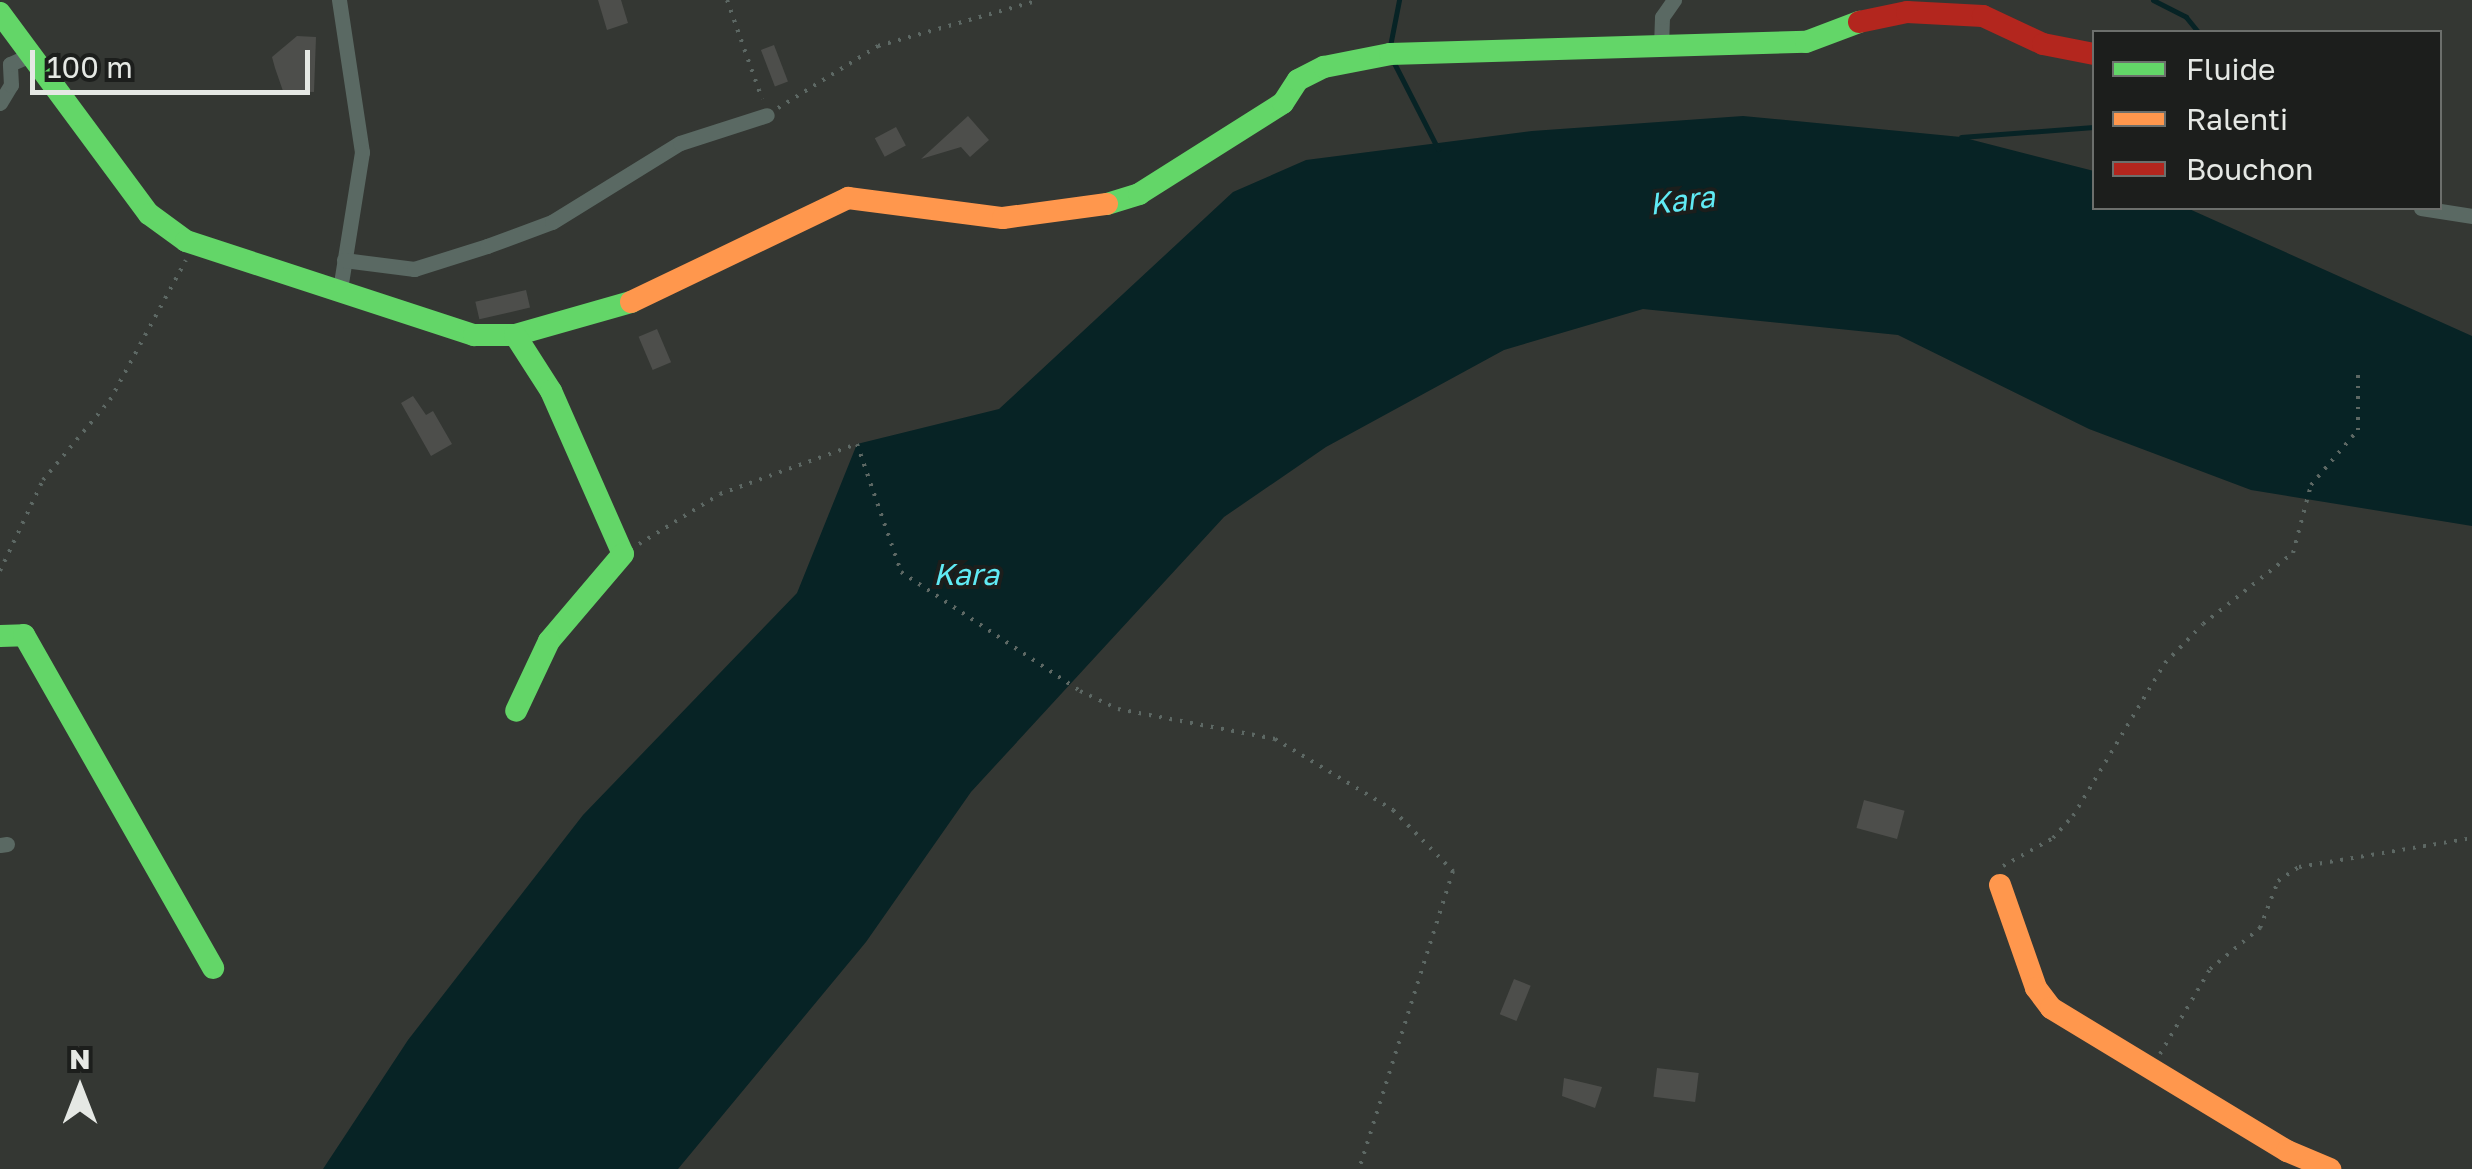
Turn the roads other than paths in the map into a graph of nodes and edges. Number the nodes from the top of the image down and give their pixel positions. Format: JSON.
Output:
{"nodes":[{"id":1,"x":340,"y":0,"type":"edge"},
{"id":2,"x":1674,"y":0,"type":"edge"},
{"id":3,"x":0,"y":13,"type":"edge"},
{"id":4,"x":1660,"y":46,"type":"junction"},
{"id":5,"x":2092,"y":54,"type":"edge"},
{"id":6,"x":30,"y":55,"type":"junction"},
{"id":7,"x":0,"y":102,"type":"edge"},
{"id":8,"x":767,"y":115,"type":"road end"},
{"id":9,"x":2434,"y":210,"type":"edge"},
{"id":10,"x":2472,"y":216,"type":"edge"},
{"id":11,"x":344,"y":260,"type":"junction"},
{"id":12,"x":340,"y":289,"type":"junction"},
{"id":13,"x":515,"y":336,"type":"junction"},
{"id":14,"x":0,"y":636,"type":"edge"},
{"id":15,"x":516,"y":711,"type":"dead end"},
{"id":16,"x":2000,"y":886,"type":"road end"},
{"id":17,"x":213,"y":968,"type":"dead end"},
{"id":18,"x":2330,"y":1169,"type":"edge"}],
"edges":[{"from":1,"to":11,"type":"street"},
{"from":2,"to":4,"type":"street"},
{"from":3,"to":6,"type":"street"},
{"from":4,"to":5,"type":"street"},
{"from":4,"to":13,"type":"street"},
{"from":6,"to":7,"type":"street"},
{"from":6,"to":12,"type":"street"},
{"from":8,"to":11,"type":"street"},
{"from":9,"to":10,"type":"street"},
{"from":11,"to":12,"type":"street"},
{"from":12,"to":13,"type":"street"},
{"from":13,"to":15,"type":"street"},
{"from":14,"to":17,"type":"street"},
{"from":16,"to":18,"type":"street"}]}
